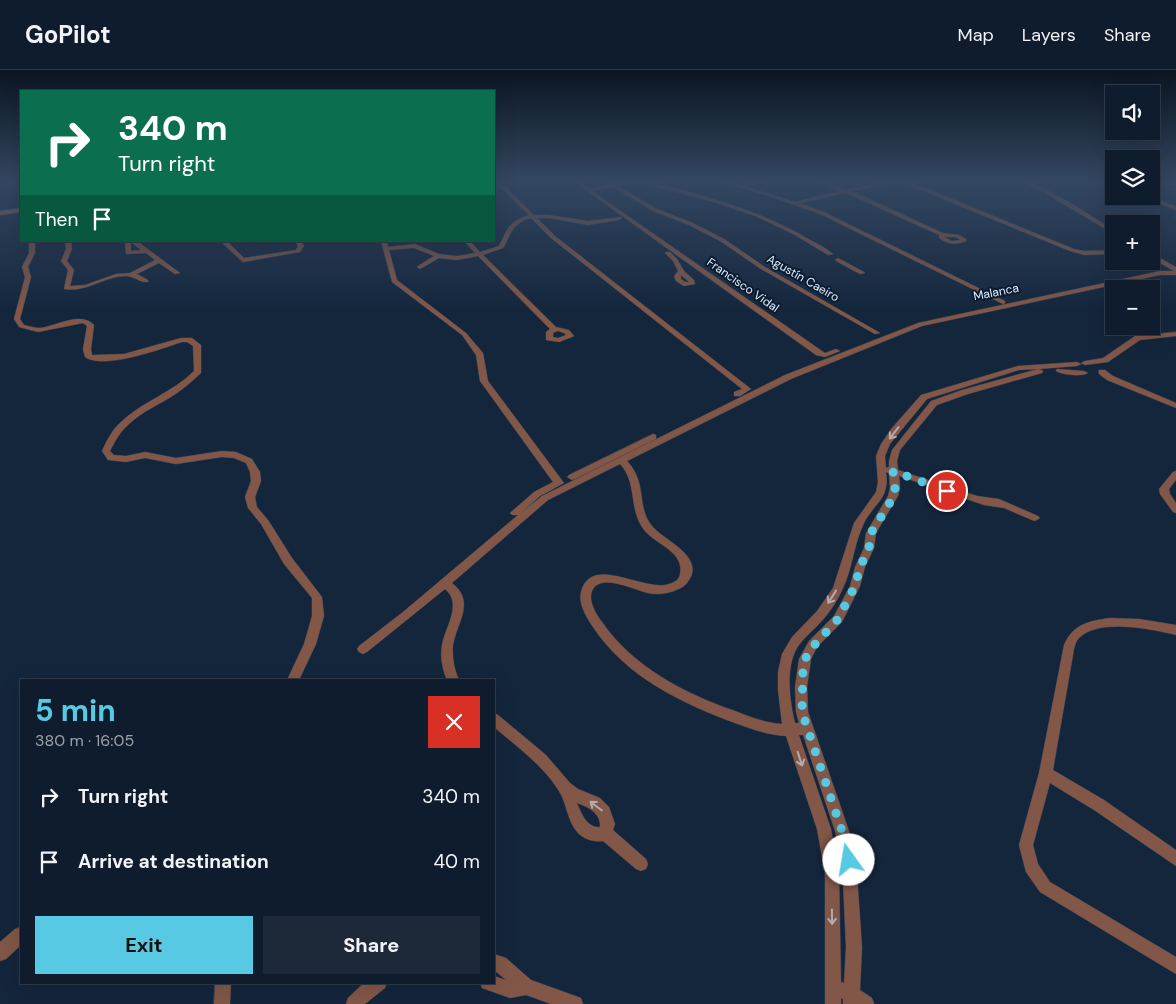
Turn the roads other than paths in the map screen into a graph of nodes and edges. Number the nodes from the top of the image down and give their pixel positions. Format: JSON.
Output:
{"nodes":[{"id":1,"x":514,"y":224,"type":"edge"},
{"id":2,"x":539,"y":224,"type":"edge"},
{"id":3,"x":628,"y":224,"type":"edge"},
{"id":4,"x":636,"y":224,"type":"edge"},
{"id":5,"x":690,"y":224,"type":"edge"},
{"id":6,"x":775,"y":224,"type":"edge"},
{"id":7,"x":843,"y":224,"type":"edge"},
{"id":8,"x":919,"y":224,"type":"edge"},
{"id":9,"x":1007,"y":224,"type":"edge"},
{"id":10,"x":942,"y":234,"type":"dead end"},
{"id":11,"x":32,"y":242,"type":"edge"},
{"id":12,"x":68,"y":242,"type":"edge"},
{"id":13,"x":128,"y":242,"type":"edge"},
{"id":14,"x":134,"y":242,"type":"edge"},
{"id":15,"x":224,"y":242,"type":"edge"},
{"id":16,"x":299,"y":242,"type":"edge"},
{"id":17,"x":468,"y":242,"type":"edge"},
{"id":18,"x":385,"y":245,"type":"edge"},
{"id":19,"x":147,"y":251,"type":"junction"},
{"id":20,"x":1105,"y":252,"type":"edge"},
{"id":21,"x":479,"y":254,"type":"junction"},
{"id":22,"x":438,"y":256,"type":"junction"},
{"id":23,"x":160,"y":260,"type":"junction"},
{"id":24,"x":1160,"y":261,"type":"edge"},
{"id":25,"x":420,"y":267,"type":"dead end"},
{"id":26,"x":1176,"y":271,"type":"edge"},
{"id":27,"x":681,"y":272,"type":"dead end"},
{"id":28,"x":177,"y":273,"type":"dead end"},
{"id":29,"x":862,"y":273,"type":"dead end"},
{"id":30,"x":133,"y":274,"type":"junction"},
{"id":31,"x":146,"y":281,"type":"dead end"},
{"id":32,"x":1003,"y":302,"type":"junction"},
{"id":33,"x":555,"y":330,"type":"dead end"},
{"id":34,"x":877,"y":333,"type":"junction"},
{"id":35,"x":1176,"y":334,"type":"edge"},
{"id":36,"x":825,"y":355,"type":"joint"},
{"id":37,"x":809,"y":360,"type":"dead end"},
{"id":38,"x":1105,"y":360,"type":"junction"},
{"id":39,"x":1082,"y":367,"type":"junction"},
{"id":40,"x":1100,"y":372,"type":"junction"},
{"id":41,"x":747,"y":390,"type":"junction"},
{"id":42,"x":1176,"y":406,"type":"edge"},
{"id":43,"x":922,"y":410,"type":"junction"},
{"id":44,"x":622,"y":461,"type":"junction"},
{"id":45,"x":881,"y":469,"type":"junction"},
{"id":46,"x":893,"y":471,"type":"junction"},
{"id":47,"x":1176,"y":474,"type":"edge"},
{"id":48,"x":558,"y":483,"type":"junction"},
{"id":49,"x":1176,"y":510,"type":"edge"},
{"id":50,"x":515,"y":514,"type":"dead end"},
{"id":51,"x":1035,"y":518,"type":"dead end"},
{"id":52,"x":844,"y":572,"type":"junction"},
{"id":53,"x":858,"y":576,"type":"junction"},
{"id":54,"x":444,"y":583,"type":"junction"},
{"id":55,"x":1176,"y":630,"type":"edge"},
{"id":56,"x":362,"y":649,"type":"dead end"},
{"id":57,"x":293,"y":679,"type":"edge"},
{"id":58,"x":453,"y":679,"type":"edge"},
{"id":59,"x":495,"y":720,"type":"edge"},
{"id":60,"x":808,"y":729,"type":"junction"},
{"id":61,"x":790,"y":730,"type":"junction"},
{"id":62,"x":1046,"y":773,"type":"junction"},
{"id":63,"x":566,"y":788,"type":"junction"},
{"id":64,"x":605,"y":833,"type":"junction"},
{"id":65,"x":1176,"y":859,"type":"edge"},
{"id":66,"x":641,"y":864,"type":"dead end"},
{"id":67,"x":20,"y":936,"type":"edge"},
{"id":68,"x":0,"y":953,"type":"edge"},
{"id":69,"x":495,"y":962,"type":"edge"},
{"id":70,"x":1176,"y":966,"type":"edge"},
{"id":71,"x":222,"y":984,"type":"edge"},
{"id":72,"x":376,"y":984,"type":"edge"},
{"id":73,"x":494,"y":984,"type":"edge"},
{"id":74,"x":526,"y":987,"type":"junction"},
{"id":75,"x":833,"y":987,"type":"junction"},
{"id":76,"x":852,"y":999,"type":"edge"},
{"id":77,"x":222,"y":1004,"type":"edge"},
{"id":78,"x":354,"y":1004,"type":"edge"},
{"id":79,"x":575,"y":1004,"type":"edge"},
{"id":80,"x":833,"y":1004,"type":"edge"},
{"id":81,"x":866,"y":1004,"type":"edge"}],
"edges":[{"from":1,"to":21,"type":"street"},
{"from":2,"to":41,"type":"street"},
{"from":3,"to":27,"type":"street"},
{"from":4,"to":36,"type":"street","name":"Francisco Vidal"},
{"from":5,"to":34,"type":"street","name":"Agustín Caeiro"},
{"from":6,"to":29,"type":"street"},
{"from":7,"to":32,"type":"street"},
{"from":8,"to":10,"type":"street"},
{"from":9,"to":20,"type":"street"},
{"from":11,"to":57,"type":"street"},
{"from":12,"to":30,"type":"street"},
{"from":13,"to":19,"type":"street"},
{"from":14,"to":19,"type":"street"},
{"from":15,"to":16,"type":"street"},
{"from":17,"to":21,"type":"street"},
{"from":18,"to":22,"type":"street"},
{"from":18,"to":48,"type":"street"},
{"from":19,"to":23,"type":"street"},
{"from":21,"to":22,"type":"street"},
{"from":21,"to":33,"type":"street"},
{"from":22,"to":25,"type":"street"},
{"from":23,"to":28,"type":"street"},
{"from":23,"to":30,"type":"street"},
{"from":24,"to":26,"type":"street"},
{"from":26,"to":32,"type":"street","name":"Malanca"},
{"from":26,"to":44,"type":"street"},
{"from":30,"to":31,"type":"street"},
{"from":32,"to":34,"type":"street","name":"Malanca"},
{"from":34,"to":36,"type":"street","name":"Malanca"},
{"from":35,"to":38,"type":"street"},
{"from":37,"to":41,"type":"street"},
{"from":38,"to":39,"type":"street"},
{"from":38,"to":40,"type":"street"},
{"from":39,"to":40,"type":"street"},
{"from":39,"to":43,"type":"street"},
{"from":40,"to":42,"type":"street"},
{"from":41,"to":48,"type":"street"},
{"from":43,"to":45,"type":"street","one_way":true},
{"from":43,"to":46,"type":"street"},
{"from":44,"to":54,"type":"street"},
{"from":44,"to":61,"type":"street"},
{"from":45,"to":46,"type":"street"},
{"from":45,"to":52,"type":"street"},
{"from":46,"to":51,"type":"street"},
{"from":46,"to":53,"type":"street"},
{"from":47,"to":49,"type":"street"},
{"from":48,"to":50,"type":"street"},
{"from":52,"to":53,"type":"street"},
{"from":52,"to":61,"type":"street","one_way":true},
{"from":53,"to":60,"type":"street"},
{"from":54,"to":56,"type":"street"},
{"from":54,"to":58,"type":"street"},
{"from":55,"to":62,"type":"street"},
{"from":59,"to":63,"type":"street"},
{"from":60,"to":61,"type":"street"},
{"from":60,"to":76,"type":"street"},
{"from":61,"to":75,"type":"street","one_way":true},
{"from":62,"to":65,"type":"street"},
{"from":62,"to":70,"type":"street"},
{"from":64,"to":63,"type":"street","one_way":true},
{"from":63,"to":64,"type":"street"},
{"from":64,"to":66,"type":"street"},
{"from":67,"to":68,"type":"street"},
{"from":69,"to":74,"type":"street"},
{"from":71,"to":77,"type":"street"},
{"from":72,"to":78,"type":"street"},
{"from":73,"to":74,"type":"street"},
{"from":74,"to":79,"type":"street"},
{"from":75,"to":76,"type":"street"},
{"from":75,"to":80,"type":"street"},
{"from":76,"to":81,"type":"street"}]}
